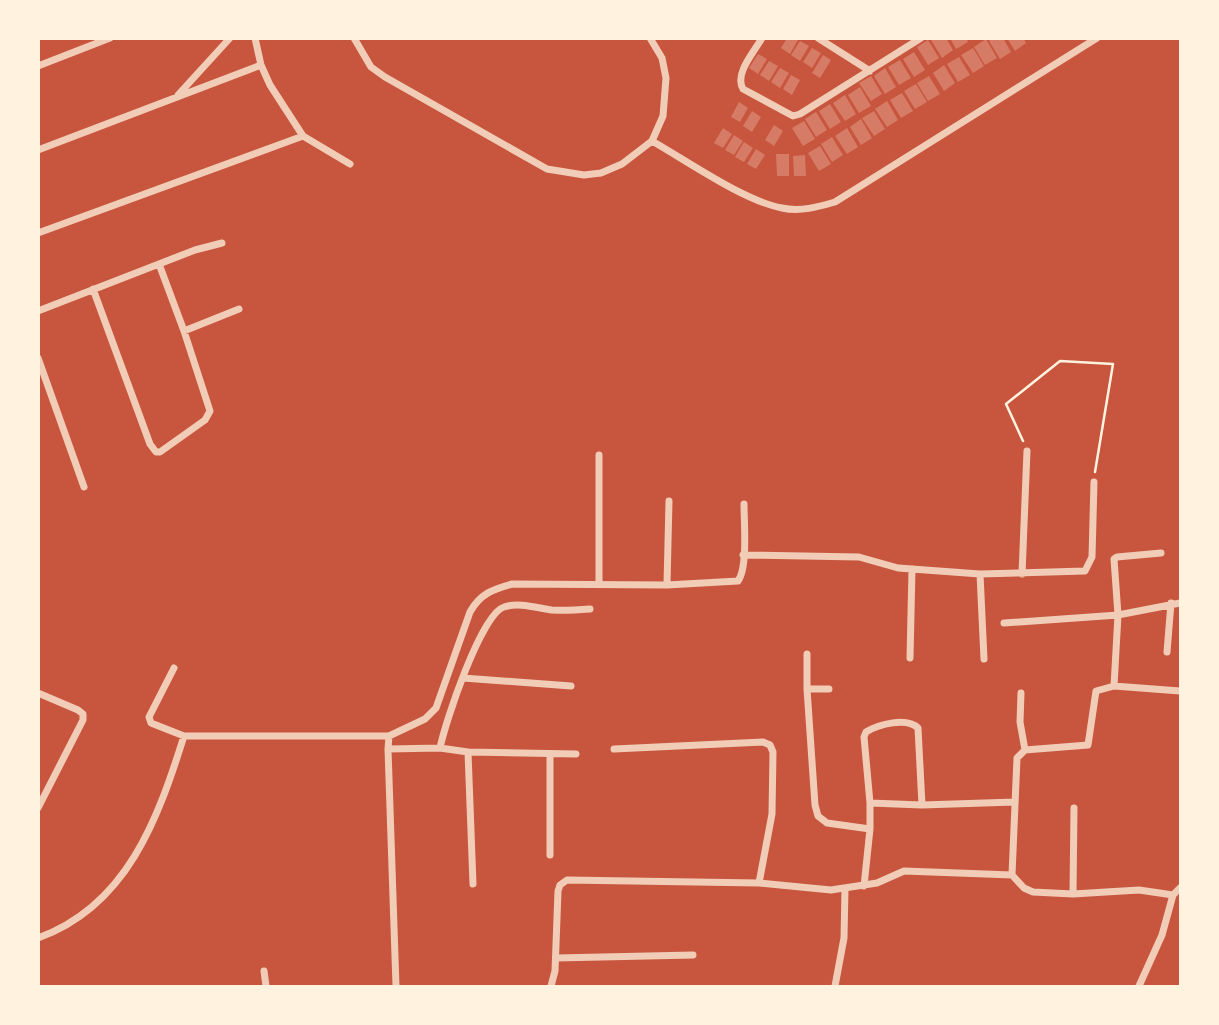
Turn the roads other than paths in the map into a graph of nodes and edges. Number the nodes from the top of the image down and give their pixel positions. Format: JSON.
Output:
{"nodes":[{"id":1,"x":110,"y":38,"type":"edge"},
{"id":2,"x":230,"y":38,"type":"edge"},
{"id":3,"x":255,"y":38,"type":"edge"},
{"id":4,"x":354,"y":38,"type":"edge"},
{"id":5,"x":650,"y":38,"type":"edge"},
{"id":6,"x":762,"y":38,"type":"edge"},
{"id":7,"x":818,"y":38,"type":"edge"},
{"id":8,"x":921,"y":38,"type":"edge"},
{"id":9,"x":1097,"y":38,"type":"edge"},
{"id":10,"x":261,"y":65,"type":"junction"},
{"id":11,"x":38,"y":66,"type":"edge"},
{"id":12,"x":870,"y":71,"type":"junction"},
{"id":13,"x":175,"y":98,"type":"junction"},
{"id":14,"x":303,"y":136,"type":"junction"},
{"id":15,"x":652,"y":141,"type":"junction"},
{"id":16,"x":38,"y":150,"type":"edge"},
{"id":17,"x":350,"y":164,"type":"dead end"},
{"id":18,"x":38,"y":233,"type":"edge"},
{"id":19,"x":222,"y":243,"type":"dead end"},
{"id":20,"x":159,"y":264,"type":"junction"},
{"id":21,"x":93,"y":289,"type":"junction"},
{"id":22,"x":239,"y":309,"type":"dead end"},
{"id":23,"x":38,"y":311,"type":"edge"},
{"id":24,"x":184,"y":331,"type":"junction"},
{"id":25,"x":38,"y":358,"type":"edge"},
{"id":26,"x":1027,"y":451,"type":"road end"},
{"id":27,"x":599,"y":455,"type":"dead end"},
{"id":28,"x":1094,"y":482,"type":"road end"},
{"id":29,"x":84,"y":487,"type":"dead end"},
{"id":30,"x":669,"y":501,"type":"dead end"},
{"id":31,"x":744,"y":504,"type":"dead end"},
{"id":32,"x":1161,"y":553,"type":"dead end"},
{"id":33,"x":743,"y":555,"type":"junction"},
{"id":34,"x":912,"y":569,"type":"junction"},
{"id":35,"x":980,"y":574,"type":"junction"},
{"id":36,"x":1022,"y":574,"type":"junction"},
{"id":37,"x":599,"y":584,"type":"junction"},
{"id":38,"x":667,"y":585,"type":"junction"},
{"id":39,"x":1171,"y":603,"type":"junction"},
{"id":40,"x":1181,"y":603,"type":"edge"},
{"id":41,"x":590,"y":609,"type":"dead end"},
{"id":42,"x":1118,"y":615,"type":"junction"},
{"id":43,"x":1004,"y":623,"type":"dead end"},
{"id":44,"x":1167,"y":652,"type":"dead end"},
{"id":45,"x":807,"y":654,"type":"dead end"},
{"id":46,"x":910,"y":657,"type":"dead end"},
{"id":47,"x":985,"y":659,"type":"dead end"},
{"id":48,"x":174,"y":668,"type":"dead end"},
{"id":49,"x":463,"y":678,"type":"junction"},
{"id":50,"x":1114,"y":686,"type":"junction"},
{"id":51,"x":571,"y":687,"type":"dead end"},
{"id":52,"x":807,"y":689,"type":"junction"},
{"id":53,"x":829,"y":689,"type":"dead end"},
{"id":54,"x":1181,"y":691,"type":"edge"},
{"id":55,"x":38,"y":693,"type":"edge"},
{"id":56,"x":1021,"y":693,"type":"dead end"},
{"id":57,"x":184,"y":736,"type":"junction"},
{"id":58,"x":389,"y":736,"type":"junction"},
{"id":59,"x":440,"y":748,"type":"junction"},
{"id":60,"x":388,"y":749,"type":"junction"},
{"id":61,"x":614,"y":749,"type":"dead end"},
{"id":62,"x":1025,"y":750,"type":"junction"},
{"id":63,"x":468,"y":752,"type":"junction"},
{"id":64,"x":550,"y":754,"type":"junction"},
{"id":65,"x":576,"y":754,"type":"dead end"},
{"id":66,"x":1016,"y":802,"type":"junction"},
{"id":67,"x":870,"y":803,"type":"junction"},
{"id":68,"x":922,"y":805,"type":"junction"},
{"id":69,"x":38,"y":808,"type":"edge"},
{"id":70,"x":1074,"y":808,"type":"dead end"},
{"id":71,"x":870,"y":829,"type":"junction"},
{"id":72,"x":550,"y":855,"type":"dead end"},
{"id":73,"x":1012,"y":875,"type":"junction"},
{"id":74,"x":759,"y":883,"type":"junction"},
{"id":75,"x":473,"y":884,"type":"dead end"},
{"id":76,"x":864,"y":886,"type":"junction"},
{"id":77,"x":1181,"y":888,"type":"edge"},
{"id":78,"x":845,"y":889,"type":"junction"},
{"id":79,"x":1073,"y":894,"type":"junction"},
{"id":80,"x":1173,"y":895,"type":"junction"},
{"id":81,"x":38,"y":938,"type":"edge"},
{"id":82,"x":693,"y":955,"type":"dead end"},
{"id":83,"x":556,"y":958,"type":"junction"},
{"id":84,"x":264,"y":971,"type":"dead end"},
{"id":85,"x":266,"y":986,"type":"edge"},
{"id":86,"x":396,"y":986,"type":"edge"},
{"id":87,"x":551,"y":986,"type":"edge"},
{"id":88,"x":835,"y":986,"type":"edge"},
{"id":89,"x":1139,"y":986,"type":"edge"}],
"edges":[{"from":1,"to":11,"type":"street"},
{"from":2,"to":13,"type":"street"},
{"from":3,"to":10,"type":"street"},
{"from":4,"to":15,"type":"street"},
{"from":5,"to":15,"type":"street"},
{"from":6,"to":12,"type":"street"},
{"from":7,"to":12,"type":"street"},
{"from":8,"to":12,"type":"street"},
{"from":9,"to":15,"type":"street"},
{"from":10,"to":13,"type":"street"},
{"from":10,"to":14,"type":"street"},
{"from":13,"to":16,"type":"street"},
{"from":14,"to":17,"type":"street"},
{"from":14,"to":18,"type":"street"},
{"from":19,"to":20,"type":"street"},
{"from":20,"to":21,"type":"street"},
{"from":20,"to":24,"type":"street"},
{"from":21,"to":23,"type":"street"},
{"from":21,"to":24,"type":"street"},
{"from":22,"to":24,"type":"street"},
{"from":25,"to":29,"type":"street"},
{"from":26,"to":36,"type":"street"},
{"from":27,"to":37,"type":"street"},
{"from":28,"to":36,"type":"street"},
{"from":30,"to":38,"type":"street"},
{"from":31,"to":33,"type":"street"},
{"from":32,"to":42,"type":"street"},
{"from":33,"to":34,"type":"street"},
{"from":33,"to":38,"type":"street"},
{"from":34,"to":35,"type":"street"},
{"from":34,"to":46,"type":"street"},
{"from":35,"to":36,"type":"street"},
{"from":35,"to":47,"type":"street"},
{"from":37,"to":38,"type":"street"},
{"from":37,"to":58,"type":"street"},
{"from":39,"to":40,"type":"street"},
{"from":39,"to":42,"type":"street"},
{"from":39,"to":44,"type":"street"},
{"from":41,"to":49,"type":"street"},
{"from":42,"to":43,"type":"street"},
{"from":42,"to":50,"type":"street"},
{"from":45,"to":52,"type":"street"},
{"from":48,"to":57,"type":"street"},
{"from":49,"to":51,"type":"street"},
{"from":49,"to":59,"type":"street"},
{"from":50,"to":54,"type":"street"},
{"from":50,"to":62,"type":"street"},
{"from":52,"to":53,"type":"street"},
{"from":52,"to":71,"type":"street"},
{"from":55,"to":69,"type":"street"},
{"from":56,"to":62,"type":"street"},
{"from":57,"to":58,"type":"street"},
{"from":57,"to":81,"type":"street"},
{"from":58,"to":60,"type":"street"},
{"from":59,"to":60,"type":"street"},
{"from":59,"to":63,"type":"street"},
{"from":60,"to":86,"type":"street"},
{"from":61,"to":74,"type":"street"},
{"from":62,"to":66,"type":"street"},
{"from":63,"to":64,"type":"street"},
{"from":63,"to":75,"type":"street"},
{"from":64,"to":65,"type":"street"},
{"from":64,"to":72,"type":"street"},
{"from":66,"to":68,"type":"street"},
{"from":66,"to":73,"type":"street"},
{"from":67,"to":68,"type":"street"},
{"from":67,"to":68,"type":"street"},
{"from":67,"to":71,"type":"street"},
{"from":70,"to":79,"type":"street"},
{"from":71,"to":76,"type":"street"},
{"from":73,"to":76,"type":"street"},
{"from":73,"to":79,"type":"street"},
{"from":74,"to":78,"type":"street"},
{"from":74,"to":83,"type":"street"},
{"from":76,"to":78,"type":"street"},
{"from":77,"to":80,"type":"street"},
{"from":78,"to":88,"type":"street"},
{"from":79,"to":80,"type":"street"},
{"from":80,"to":89,"type":"street"},
{"from":82,"to":83,"type":"street"},
{"from":83,"to":87,"type":"street"},
{"from":84,"to":85,"type":"street"}]}
